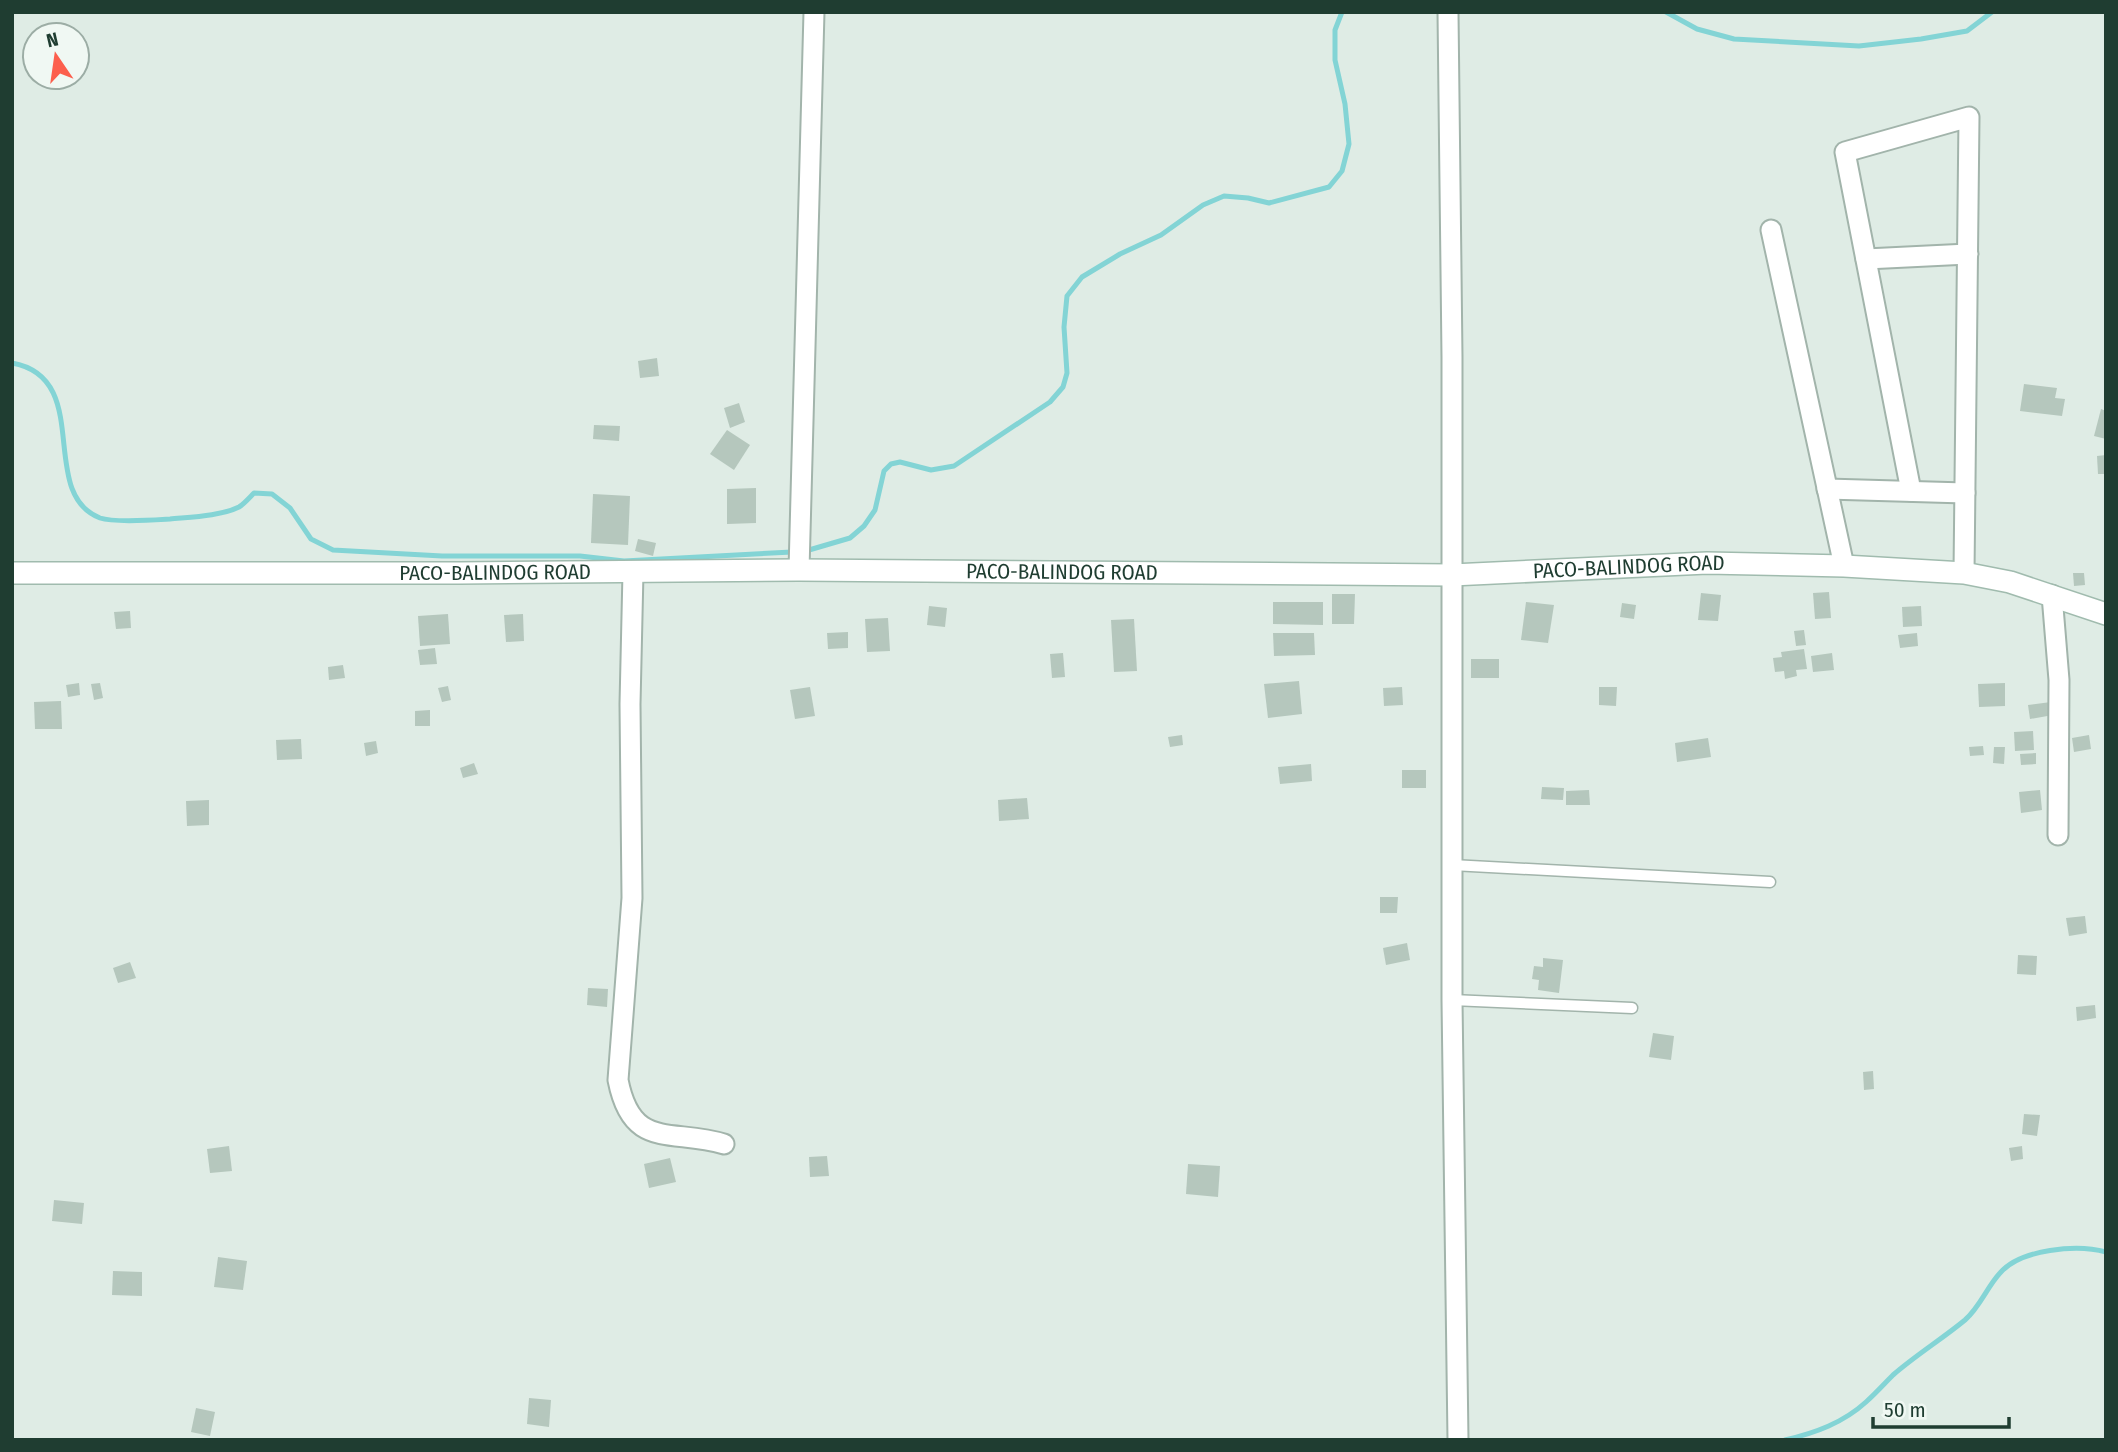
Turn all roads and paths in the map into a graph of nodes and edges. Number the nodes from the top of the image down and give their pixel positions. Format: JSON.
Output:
{"nodes":[{"id":1,"x":814,"y":12,"type":"edge"},
{"id":2,"x":1448,"y":12,"type":"edge"},
{"id":3,"x":1771,"y":230,"type":"dead end"},
{"id":4,"x":1968,"y":254,"type":"junction"},
{"id":5,"x":1866,"y":259,"type":"junction"},
{"id":6,"x":1827,"y":489,"type":"junction"},
{"id":7,"x":1911,"y":491,"type":"junction"},
{"id":8,"x":1965,"y":493,"type":"junction"},
{"id":9,"x":1844,"y":565,"type":"junction"},
{"id":10,"x":799,"y":570,"type":"junction"},
{"id":11,"x":632,"y":572,"type":"junction"},
{"id":12,"x":12,"y":573,"type":"edge"},
{"id":13,"x":1964,"y":573,"type":"junction"},
{"id":14,"x":1452,"y":575,"type":"junction"},
{"id":15,"x":2052,"y":595,"type":"junction"},
{"id":16,"x":2106,"y":614,"type":"edge"},
{"id":17,"x":2058,"y":835,"type":"dead end"},
{"id":18,"x":1452,"y":865,"type":"junction"},
{"id":19,"x":1770,"y":882,"type":"dead end"},
{"id":20,"x":1452,"y":1000,"type":"junction"},
{"id":21,"x":1632,"y":1008,"type":"dead end"},
{"id":22,"x":724,"y":1144,"type":"dead end"},
{"id":23,"x":1458,"y":1440,"type":"edge"}],
"edges":[{"from":1,"to":10,"type":"street"},
{"from":2,"to":14,"type":"street"},
{"from":3,"to":6,"type":"street"},
{"from":4,"to":5,"type":"street"},
{"from":4,"to":5,"type":"street"},
{"from":4,"to":8,"type":"street"},
{"from":5,"to":7,"type":"street"},
{"from":6,"to":7,"type":"street"},
{"from":6,"to":9,"type":"street"},
{"from":7,"to":8,"type":"street"},
{"from":8,"to":13,"type":"street"},
{"from":9,"to":13,"type":"street","name":"PACO-BALINDOG ROAD"},
{"from":9,"to":14,"type":"street","name":"PACO-BALINDOG ROAD"},
{"from":10,"to":11,"type":"street","name":"PACO-BALINDOG ROAD"},
{"from":10,"to":14,"type":"street","name":"PACO-BALINDOG ROAD"},
{"from":11,"to":12,"type":"street","name":"PACO-BALINDOG ROAD"},
{"from":11,"to":22,"type":"street"},
{"from":13,"to":15,"type":"street","name":"PACO-BALINDOG ROAD"},
{"from":14,"to":18,"type":"street"},
{"from":15,"to":16,"type":"street","name":"PACO-BALINDOG ROAD"},
{"from":15,"to":17,"type":"street"},
{"from":18,"to":19,"type":"lane"},
{"from":18,"to":20,"type":"street"},
{"from":20,"to":21,"type":"lane"},
{"from":20,"to":23,"type":"street"}]}
